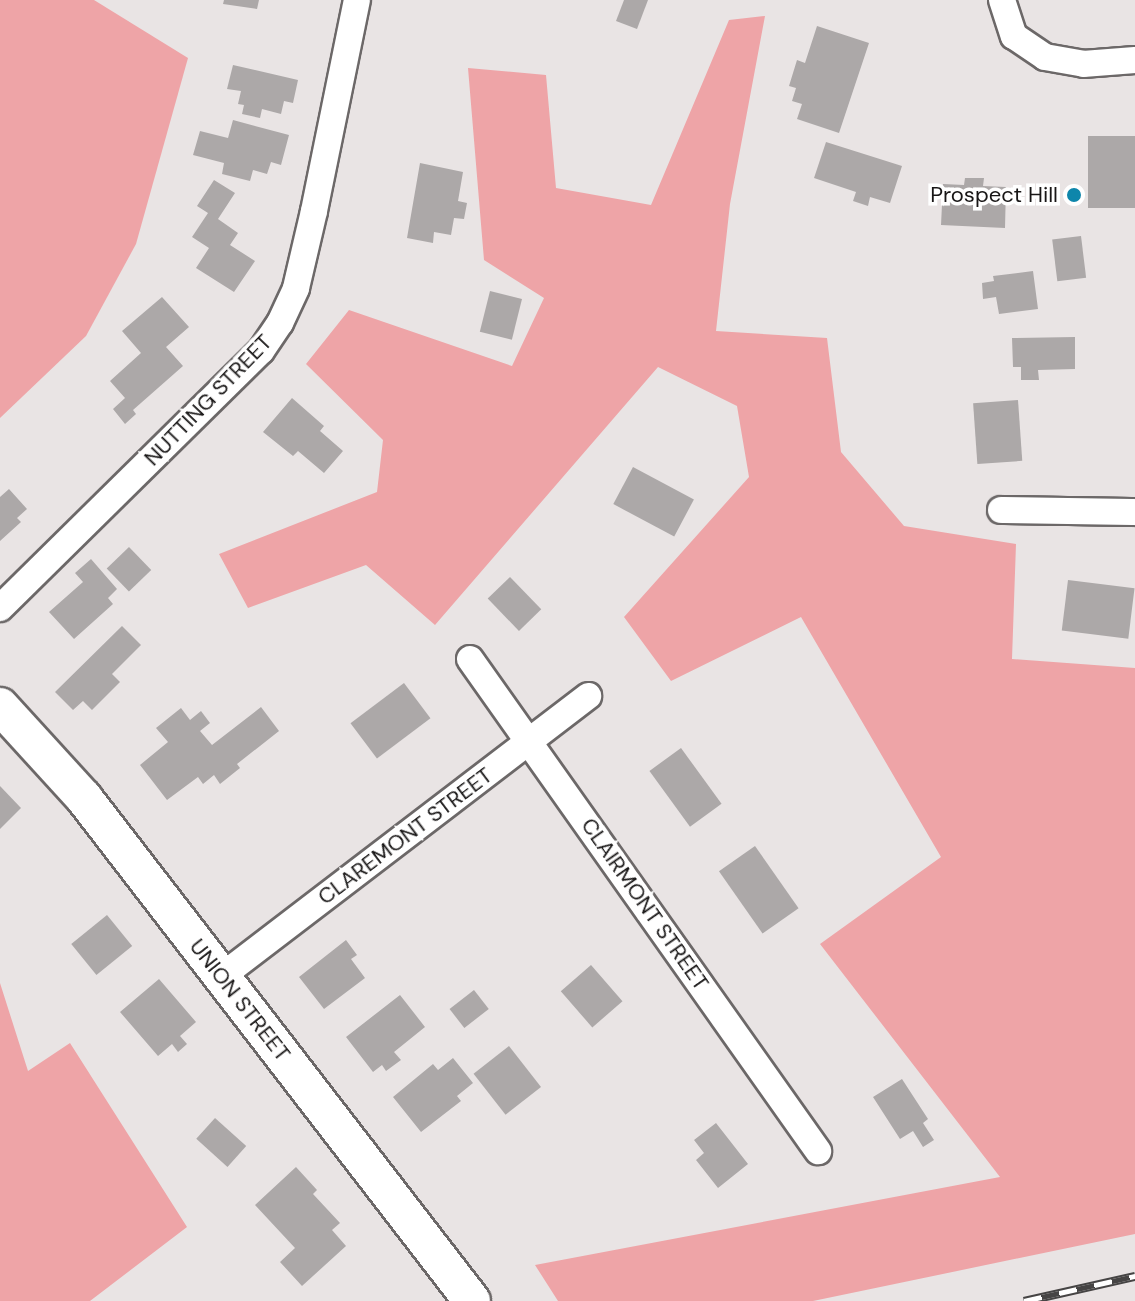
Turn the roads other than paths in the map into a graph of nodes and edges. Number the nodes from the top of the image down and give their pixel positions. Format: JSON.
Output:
{"nodes":[{"id":1,"x":357,"y":0,"type":"edge"},
{"id":2,"x":1002,"y":0,"type":"edge"},
{"id":3,"x":1135,"y":60,"type":"edge"},
{"id":4,"x":1001,"y":510,"type":"dead end"},
{"id":5,"x":1135,"y":512,"type":"edge"},
{"id":6,"x":0,"y":608,"type":"edge"},
{"id":7,"x":470,"y":659,"type":"dead end"},
{"id":8,"x":588,"y":696,"type":"dead end"},
{"id":9,"x":0,"y":706,"type":"edge"},
{"id":10,"x":530,"y":740,"type":"junction"},
{"id":11,"x":222,"y":976,"type":"junction"},
{"id":12,"x":818,"y":1151,"type":"dead end"},
{"id":13,"x":472,"y":1301,"type":"edge"}],
"edges":[{"from":1,"to":6,"type":"street","name":"NUTTING STREET"},
{"from":2,"to":3,"type":"street"},
{"from":4,"to":5,"type":"street"},
{"from":7,"to":10,"type":"street","name":"CLAIRMONT STREET"},
{"from":8,"to":10,"type":"street","name":"CLAREMONT STREET"},
{"from":9,"to":11,"type":"street","name":"UNION STREET"},
{"from":10,"to":11,"type":"street","name":"CLAREMONT STREET"},
{"from":10,"to":12,"type":"street","name":"CLAIRMONT STREET"},
{"from":11,"to":13,"type":"street","name":"UNION STREET"}]}
